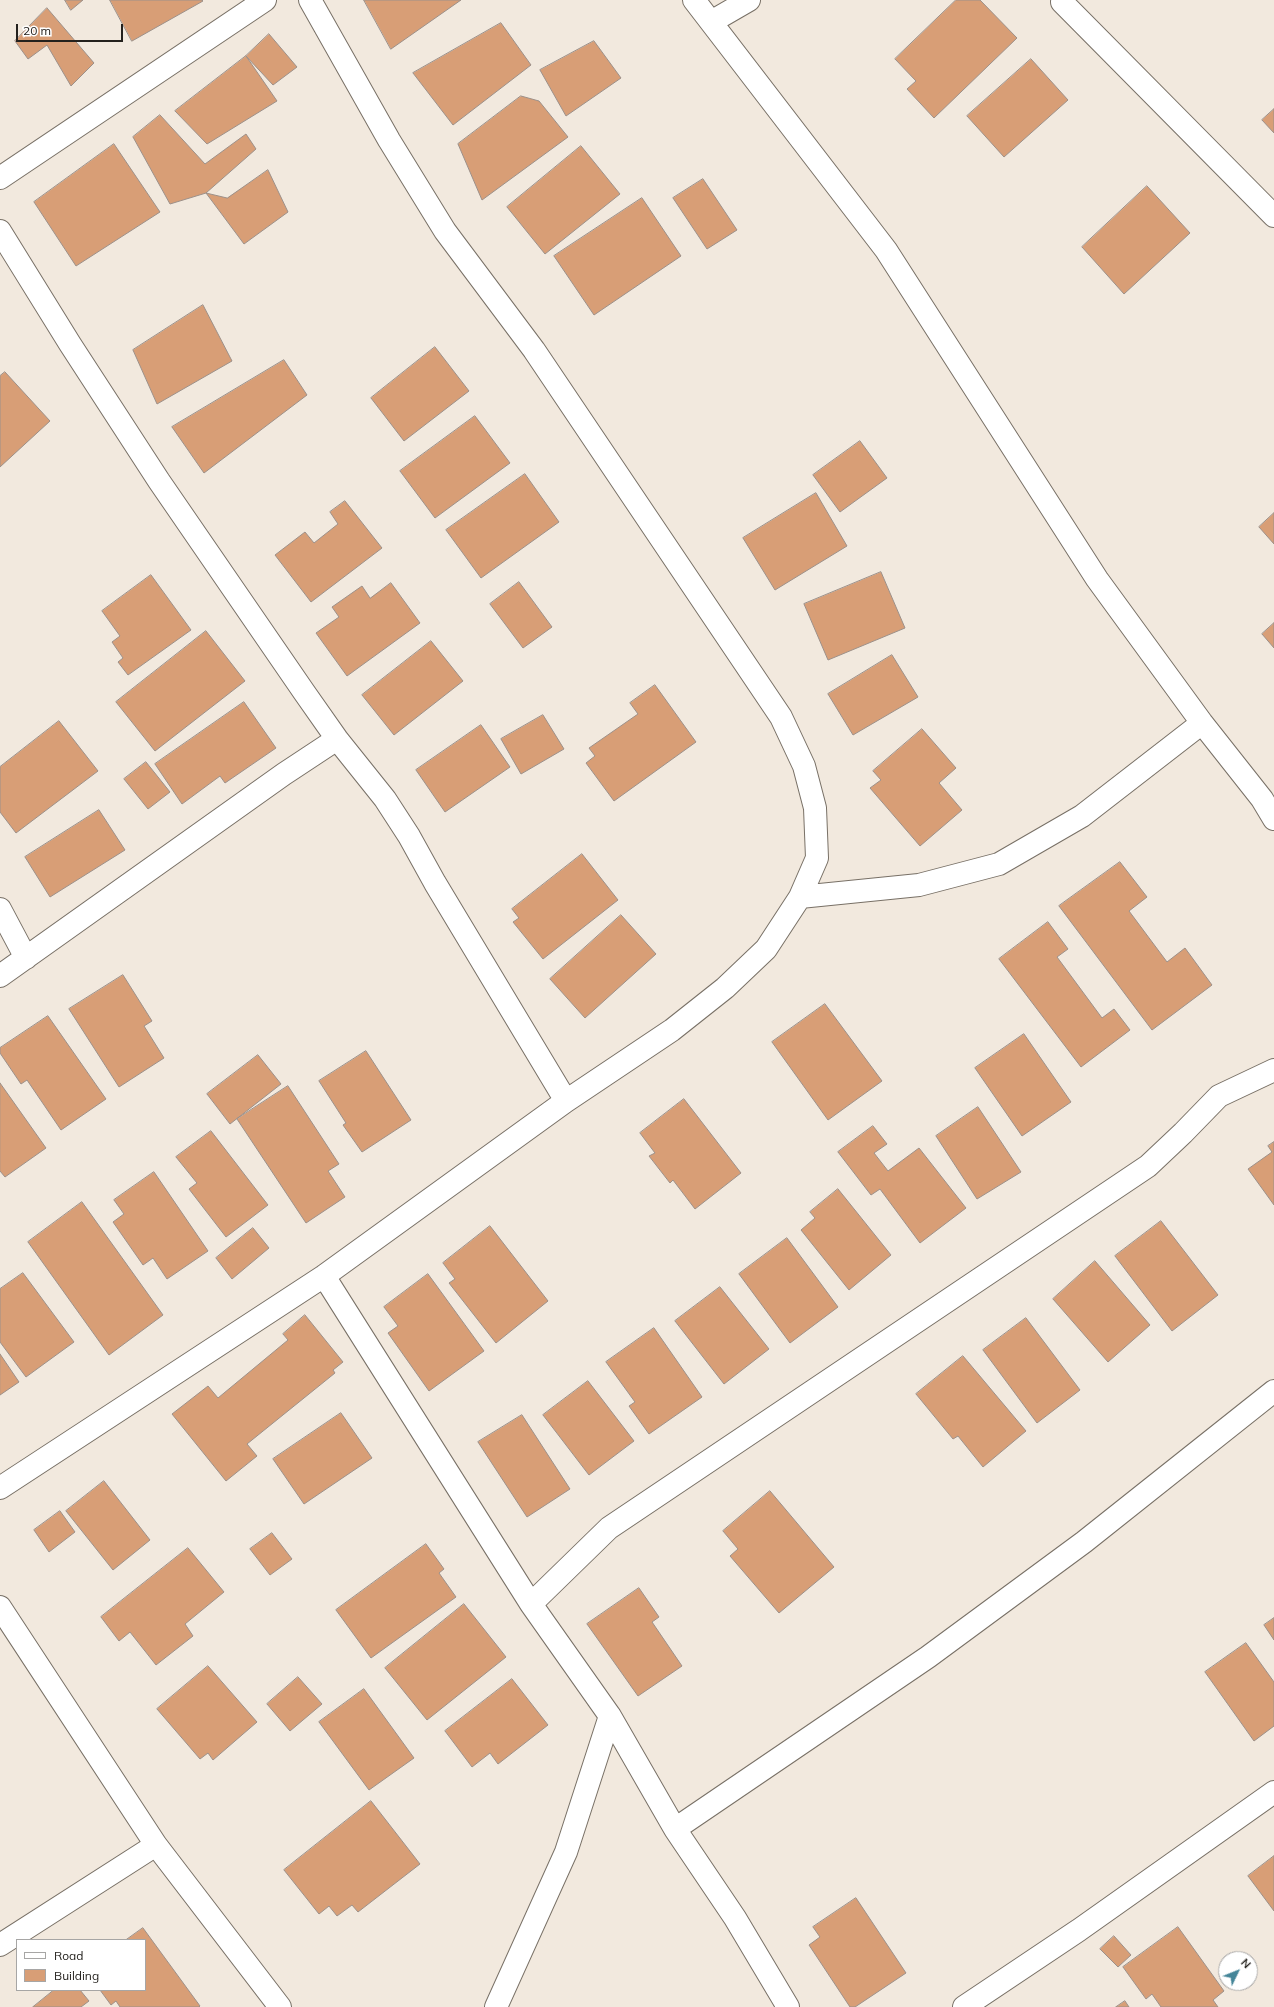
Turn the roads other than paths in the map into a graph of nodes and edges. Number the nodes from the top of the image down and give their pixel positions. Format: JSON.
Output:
{"nodes":[{"id":1,"x":265,"y":0,"type":"edge"},
{"id":2,"x":310,"y":0,"type":"edge"},
{"id":3,"x":694,"y":0,"type":"edge"},
{"id":4,"x":749,"y":0,"type":"edge"},
{"id":5,"x":1064,"y":0,"type":"edge"},
{"id":6,"x":711,"y":22,"type":"junction"},
{"id":7,"x":0,"y":178,"type":"edge"},
{"id":8,"x":1274,"y":216,"type":"edge"},
{"id":9,"x":0,"y":231,"type":"edge"},
{"id":10,"x":1202,"y":723,"type":"junction"},
{"id":11,"x":337,"y":739,"type":"junction"},
{"id":12,"x":1268,"y":794,"type":"edge"},
{"id":13,"x":1274,"y":819,"type":"edge"},
{"id":14,"x":800,"y":897,"type":"junction"},
{"id":15,"x":0,"y":910,"type":"edge"},
{"id":16,"x":26,"y":958,"type":"junction"},
{"id":17,"x":0,"y":976,"type":"edge"},
{"id":18,"x":1274,"y":1070,"type":"edge"},
{"id":19,"x":566,"y":1101,"type":"junction"},
{"id":20,"x":324,"y":1276,"type":"junction"},
{"id":21,"x":1274,"y":1391,"type":"edge"},
{"id":22,"x":0,"y":1488,"type":"edge"},
{"id":23,"x":531,"y":1604,"type":"junction"},
{"id":24,"x":0,"y":1607,"type":"edge"},
{"id":25,"x":610,"y":1716,"type":"junction"},
{"id":26,"x":1274,"y":1792,"type":"edge"},
{"id":27,"x":675,"y":1829,"type":"junction"},
{"id":28,"x":156,"y":1845,"type":"junction"},
{"id":29,"x":0,"y":1945,"type":"edge"},
{"id":30,"x":280,"y":2007,"type":"edge"},
{"id":31,"x":496,"y":2007,"type":"edge"},
{"id":32,"x":788,"y":2007,"type":"edge"},
{"id":33,"x":964,"y":2007,"type":"edge"}],
"edges":[{"from":1,"to":7,"type":"street"},
{"from":2,"to":14,"type":"street"},
{"from":3,"to":6,"type":"street"},
{"from":4,"to":6,"type":"street"},
{"from":5,"to":8,"type":"street"},
{"from":6,"to":10,"type":"street"},
{"from":9,"to":11,"type":"street"},
{"from":10,"to":12,"type":"street"},
{"from":10,"to":14,"type":"street"},
{"from":11,"to":16,"type":"street"},
{"from":11,"to":19,"type":"street"},
{"from":12,"to":13,"type":"street"},
{"from":14,"to":19,"type":"street"},
{"from":15,"to":16,"type":"street"},
{"from":16,"to":17,"type":"street"},
{"from":18,"to":23,"type":"street"},
{"from":19,"to":20,"type":"street"},
{"from":20,"to":22,"type":"street"},
{"from":20,"to":23,"type":"street"},
{"from":21,"to":27,"type":"street"},
{"from":23,"to":25,"type":"street"},
{"from":24,"to":28,"type":"street"},
{"from":25,"to":27,"type":"street"},
{"from":25,"to":31,"type":"street"},
{"from":26,"to":33,"type":"street"},
{"from":27,"to":32,"type":"street"},
{"from":28,"to":29,"type":"street"},
{"from":28,"to":30,"type":"street"}]}
